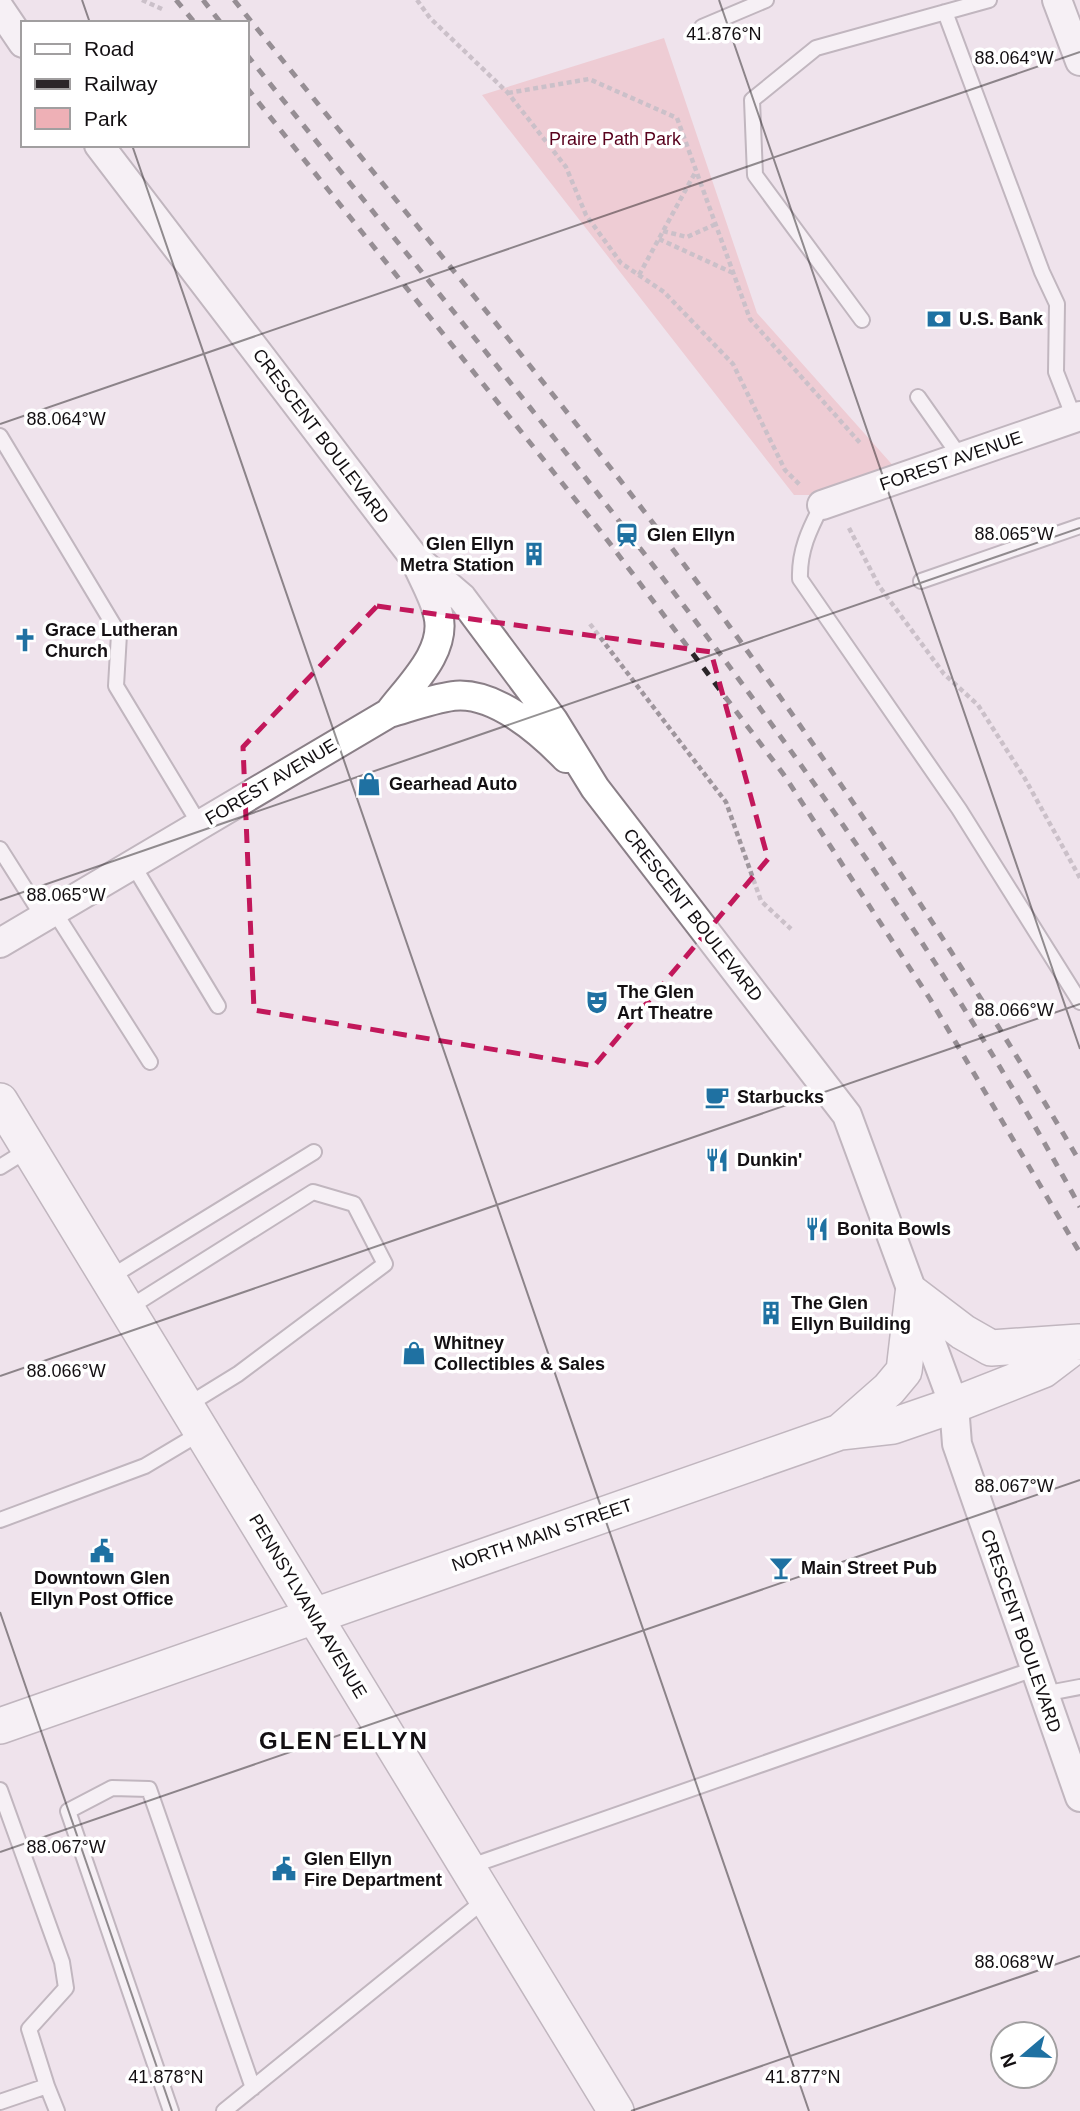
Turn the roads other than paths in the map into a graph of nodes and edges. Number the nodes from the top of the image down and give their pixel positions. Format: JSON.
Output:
{"nodes":[{"id":1,"x":766,"y":0,"type":"edge"},
{"id":2,"x":989,"y":0,"type":"edge"},
{"id":3,"x":1057,"y":0,"type":"edge"},
{"id":4,"x":0,"y":9,"type":"edge"},
{"id":5,"x":945,"y":12,"type":"junction"},
{"id":6,"x":702,"y":27,"type":"dead end"},
{"id":7,"x":21,"y":40,"type":"edge"},
{"id":8,"x":1080,"y":61,"type":"edge"},
{"id":9,"x":101,"y":147,"type":"edge"},
{"id":10,"x":862,"y":320,"type":"dead end"},
{"id":11,"x":918,"y":397,"type":"dead end"},
{"id":12,"x":1077,"y":417,"type":"edge"},
{"id":13,"x":0,"y":436,"type":"edge"},
{"id":14,"x":961,"y":458,"type":"junction"},
{"id":15,"x":822,"y":505,"type":"joint"},
{"id":16,"x":1080,"y":526,"type":"edge"},
{"id":17,"x":413,"y":555,"type":"junction"},
{"id":18,"x":921,"y":581,"type":"dead end"},
{"id":19,"x":389,"y":713,"type":"junction"},
{"id":20,"x":595,"y":788,"type":"junction"},
{"id":21,"x":200,"y":825,"type":"junction"},
{"id":22,"x":0,"y":849,"type":"edge"},
{"id":23,"x":132,"y":865,"type":"junction"},
{"id":24,"x":48,"y":914,"type":"junction"},
{"id":25,"x":0,"y":943,"type":"edge"},
{"id":26,"x":1080,"y":1000,"type":"edge"},
{"id":27,"x":218,"y":1006,"type":"dead end"},
{"id":28,"x":150,"y":1062,"type":"dead end"},
{"id":29,"x":0,"y":1101,"type":"edge"},
{"id":30,"x":314,"y":1152,"type":"dead end"},
{"id":31,"x":15,"y":1158,"type":"edge"},
{"id":32,"x":108,"y":1278,"type":"junction"},
{"id":33,"x":913,"y":1294,"type":"junction"},
{"id":34,"x":127,"y":1309,"type":"junction"},
{"id":35,"x":1080,"y":1342,"type":"edge"},
{"id":36,"x":954,"y":1405,"type":"junction"},
{"id":37,"x":194,"y":1419,"type":"junction"},
{"id":38,"x":840,"y":1432,"type":"junction"},
{"id":39,"x":0,"y":1520,"type":"edge"},
{"id":40,"x":313,"y":1615,"type":"junction"},
{"id":41,"x":1039,"y":1682,"type":"junction"},
{"id":42,"x":1080,"y":1687,"type":"edge"},
{"id":43,"x":0,"y":1726,"type":"edge"},
{"id":44,"x":0,"y":1790,"type":"edge"},
{"id":45,"x":1080,"y":1797,"type":"edge"},
{"id":46,"x":467,"y":1867,"type":"junction"},
{"id":47,"x":486,"y":1899,"type":"junction"},
{"id":48,"x":47,"y":2086,"type":"junction"},
{"id":49,"x":253,"y":2088,"type":"junction"},
{"id":50,"x":0,"y":2102,"type":"edge"},
{"id":51,"x":57,"y":2111,"type":"edge"},
{"id":52,"x":171,"y":2111,"type":"edge"},
{"id":53,"x":224,"y":2111,"type":"edge"},
{"id":54,"x":616,"y":2111,"type":"edge"}],
"edges":[{"from":1,"to":6,"type":"lane"},
{"from":2,"to":5,"type":"lane"},
{"from":3,"to":8,"type":"street"},
{"from":4,"to":7,"type":"street"},
{"from":5,"to":10,"type":"lane"},
{"from":5,"to":12,"type":"lane"},
{"from":9,"to":17,"type":"street","name":"CRESCENT BOULEVARD"},
{"from":11,"to":14,"type":"lane"},
{"from":12,"to":14,"type":"street","name":"FOREST AVENUE"},
{"from":13,"to":21,"type":"lane"},
{"from":14,"to":15,"type":"street","name":"FOREST AVENUE"},
{"from":15,"to":26,"type":"lane"},
{"from":16,"to":18,"type":"lane"},
{"from":17,"to":19,"type":"street","name":"FOREST AVENUE"},
{"from":17,"to":20,"type":"street","name":"CRESCENT BOULEVARD"},
{"from":19,"to":20,"type":"street"},
{"from":19,"to":21,"type":"street","name":"FOREST AVENUE"},
{"from":20,"to":33,"type":"street","name":"CRESCENT BOULEVARD"},
{"from":21,"to":23,"type":"street","name":"FOREST AVENUE"},
{"from":22,"to":24,"type":"lane"},
{"from":23,"to":24,"type":"street","name":"FOREST AVENUE"},
{"from":23,"to":27,"type":"lane"},
{"from":24,"to":25,"type":"street","name":"FOREST AVENUE"},
{"from":24,"to":28,"type":"lane"},
{"from":29,"to":31,"type":"street","name":"PENNSYLVANIA AVENUE"},
{"from":30,"to":32,"type":"lane"},
{"from":31,"to":32,"type":"street","name":"PENNSYLVANIA AVENUE"},
{"from":32,"to":34,"type":"street","name":"PENNSYLVANIA AVENUE"},
{"from":33,"to":35,"type":"street"},
{"from":33,"to":36,"type":"street","name":"CRESCENT BOULEVARD"},
{"from":33,"to":38,"type":"street"},
{"from":34,"to":37,"type":"street","name":"PENNSYLVANIA AVENUE"},
{"from":34,"to":37,"type":"lane"},
{"from":35,"to":36,"type":"street","name":"NORTH MAIN STREET"},
{"from":36,"to":38,"type":"street","name":"NORTH MAIN STREET"},
{"from":36,"to":41,"type":"street","name":"CRESCENT BOULEVARD"},
{"from":37,"to":39,"type":"lane"},
{"from":37,"to":40,"type":"street","name":"PENNSYLVANIA AVENUE"},
{"from":38,"to":40,"type":"street","name":"NORTH MAIN STREET"},
{"from":40,"to":43,"type":"street","name":"NORTH MAIN STREET"},
{"from":40,"to":46,"type":"street","name":"PENNSYLVANIA AVENUE"},
{"from":41,"to":42,"type":"lane"},
{"from":41,"to":45,"type":"street","name":"CRESCENT BOULEVARD"},
{"from":41,"to":46,"type":"lane"},
{"from":44,"to":48,"type":"lane"},
{"from":46,"to":47,"type":"street","name":"PENNSYLVANIA AVENUE"},
{"from":47,"to":49,"type":"lane"},
{"from":47,"to":54,"type":"street","name":"PENNSYLVANIA AVENUE"},
{"from":48,"to":50,"type":"lane"},
{"from":48,"to":51,"type":"lane"},
{"from":49,"to":52,"type":"lane"},
{"from":49,"to":53,"type":"lane"}]}
